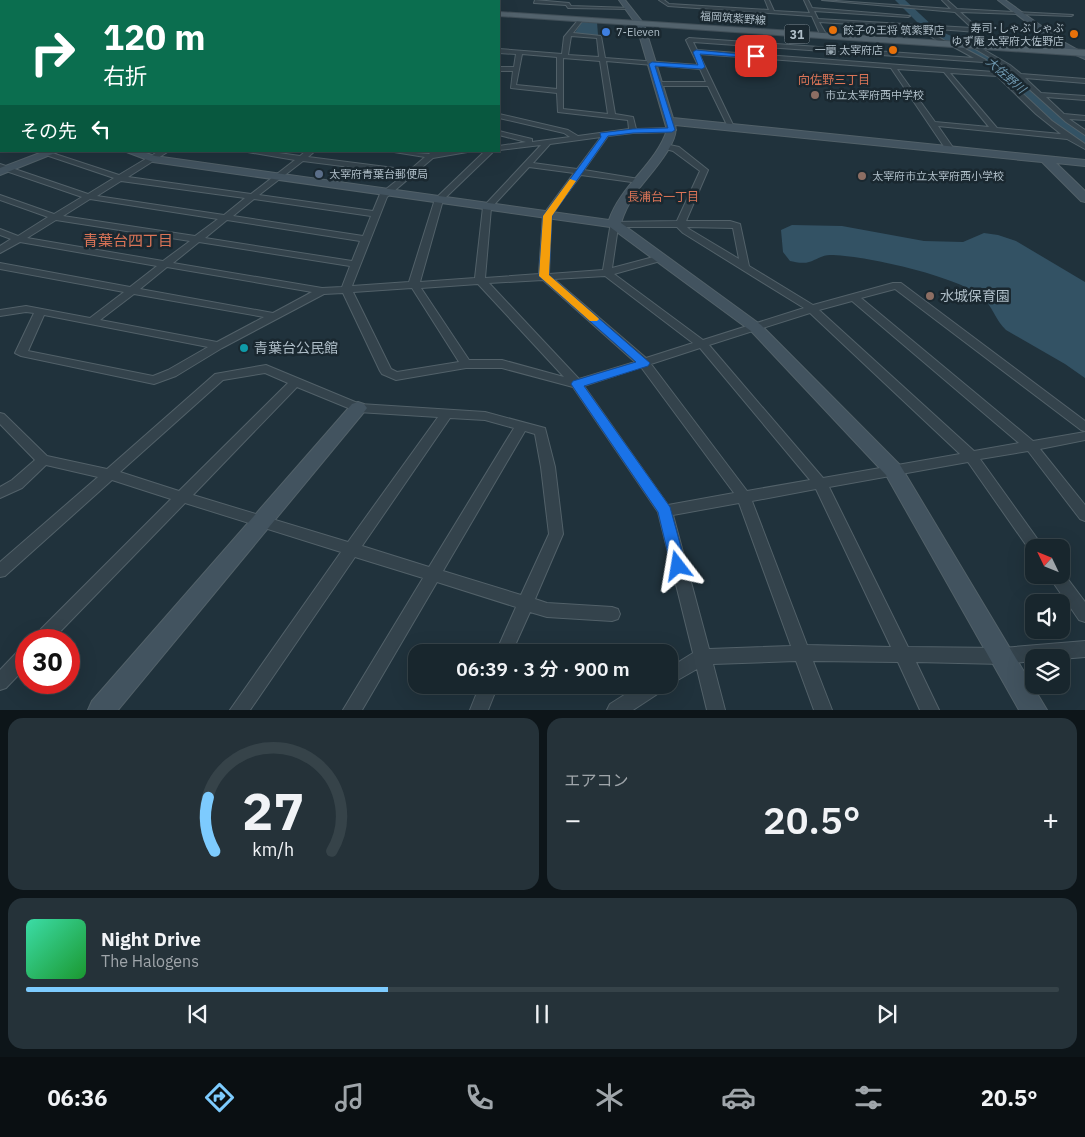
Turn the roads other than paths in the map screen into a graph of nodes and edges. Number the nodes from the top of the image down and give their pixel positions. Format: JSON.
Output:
{"nodes":[{"id":1,"x":537,"y":0,"type":"edge"},
{"id":2,"x":622,"y":0,"type":"edge"},
{"id":3,"x":661,"y":0,"type":"edge"},
{"id":4,"x":688,"y":0,"type":"edge"},
{"id":5,"x":727,"y":0,"type":"edge"},
{"id":6,"x":767,"y":0,"type":"edge"},
{"id":7,"x":806,"y":0,"type":"edge"},
{"id":8,"x":824,"y":0,"type":"edge"},
{"id":9,"x":908,"y":0,"type":"edge"},
{"id":10,"x":944,"y":0,"type":"edge"},
{"id":11,"x":1001,"y":0,"type":"edge"},
{"id":12,"x":1007,"y":0,"type":"edge"},
{"id":13,"x":570,"y":2,"type":"edge"},
{"id":14,"x":689,"y":6,"type":"junction"},
{"id":15,"x":902,"y":7,"type":"junction"},
{"id":16,"x":629,"y":8,"type":"junction"},
{"id":17,"x":915,"y":8,"type":"junction"},
{"id":18,"x":729,"y":9,"type":"junction"},
{"id":19,"x":811,"y":9,"type":"junction"},
{"id":20,"x":956,"y":10,"type":"junction"},
{"id":21,"x":772,"y":12,"type":"junction"},
{"id":22,"x":500,"y":13,"type":"edge"},
{"id":23,"x":500,"y":13,"type":"edge"},
{"id":24,"x":1024,"y":14,"type":"junction"},
{"id":25,"x":1071,"y":15,"type":"dead end"},
{"id":26,"x":908,"y":16,"type":"junction"},
{"id":27,"x":814,"y":17,"type":"junction"},
{"id":28,"x":581,"y":20,"type":"junction"},
{"id":29,"x":639,"y":22,"type":"junction"},
{"id":30,"x":920,"y":26,"type":"junction"},
{"id":31,"x":933,"y":27,"type":"junction"},
{"id":32,"x":570,"y":34,"type":"junction"},
{"id":33,"x":823,"y":35,"type":"junction"},
{"id":34,"x":948,"y":40,"type":"junction"},
{"id":35,"x":970,"y":45,"type":"junction"},
{"id":36,"x":830,"y":49,"type":"junction"},
{"id":37,"x":500,"y":51,"type":"edge"},
{"id":38,"x":696,"y":52,"type":"junction"},
{"id":39,"x":1081,"y":53,"type":"edge"},
{"id":40,"x":518,"y":54,"type":"junction"},
{"id":41,"x":562,"y":57,"type":"junction"},
{"id":42,"x":602,"y":60,"type":"junction"},
{"id":43,"x":983,"y":60,"type":"junction"},
{"id":44,"x":834,"y":62,"type":"junction"},
{"id":45,"x":652,"y":64,"type":"junction"},
{"id":46,"x":892,"y":66,"type":"junction"},
{"id":47,"x":702,"y":67,"type":"junction"},
{"id":48,"x":500,"y":69,"type":"edge"},
{"id":49,"x":516,"y":70,"type":"junction"},
{"id":50,"x":945,"y":70,"type":"junction"},
{"id":51,"x":999,"y":74,"type":"junction"},
{"id":52,"x":1016,"y":75,"type":"junction"},
{"id":53,"x":1085,"y":81,"type":"edge"},
{"id":54,"x":657,"y":84,"type":"junction"},
{"id":55,"x":710,"y":84,"type":"junction"},
{"id":56,"x":559,"y":91,"type":"junction"},
{"id":57,"x":1042,"y":95,"type":"junction"},
{"id":58,"x":1085,"y":98,"type":"edge"},
{"id":59,"x":500,"y":116,"type":"edge"},
{"id":60,"x":612,"y":116,"type":"junction"},
{"id":61,"x":1064,"y":116,"type":"junction"},
{"id":62,"x":1085,"y":118,"type":"edge"},
{"id":63,"x":934,"y":124,"type":"junction"},
{"id":64,"x":671,"y":125,"type":"junction"},
{"id":65,"x":731,"y":127,"type":"junction"},
{"id":66,"x":995,"y":130,"type":"junction"},
{"id":67,"x":633,"y":131,"type":"junction"},
{"id":68,"x":500,"y":133,"type":"edge"},
{"id":69,"x":1085,"y":133,"type":"edge"},
{"id":70,"x":602,"y":135,"type":"junction"},
{"id":71,"x":1067,"y":137,"type":"junction"},
{"id":72,"x":576,"y":138,"type":"junction"},
{"id":73,"x":548,"y":142,"type":"junction"},
{"id":74,"x":536,"y":143,"type":"junction"},
{"id":75,"x":665,"y":146,"type":"junction"},
{"id":76,"x":1085,"y":147,"type":"edge"},
{"id":77,"x":500,"y":148,"type":"edge"},
{"id":78,"x":950,"y":149,"type":"junction"},
{"id":79,"x":47,"y":152,"type":"edge"},
{"id":80,"x":132,"y":152,"type":"edge"},
{"id":81,"x":163,"y":152,"type":"edge"},
{"id":82,"x":254,"y":152,"type":"edge"},
{"id":83,"x":310,"y":152,"type":"edge"},
{"id":84,"x":406,"y":152,"type":"edge"},
{"id":85,"x":457,"y":152,"type":"edge"},
{"id":86,"x":489,"y":152,"type":"edge"},
{"id":87,"x":434,"y":154,"type":"edge"},
{"id":88,"x":153,"y":158,"type":"junction"},
{"id":89,"x":301,"y":158,"type":"junction"},
{"id":90,"x":1045,"y":159,"type":"junction"},
{"id":91,"x":1085,"y":163,"type":"edge"},
{"id":92,"x":527,"y":164,"type":"junction"},
{"id":93,"x":3,"y":169,"type":"edge"},
{"id":94,"x":410,"y":172,"type":"junction"},
{"id":95,"x":579,"y":172,"type":"junction"},
{"id":96,"x":278,"y":177,"type":"junction"},
{"id":97,"x":120,"y":178,"type":"junction"},
{"id":98,"x":638,"y":181,"type":"junction"},
{"id":99,"x":388,"y":192,"type":"junction"},
{"id":100,"x":0,"y":197,"type":"edge"},
{"id":101,"x":90,"y":197,"type":"junction"},
{"id":102,"x":251,"y":197,"type":"junction"},
{"id":103,"x":1085,"y":198,"type":"edge"},
{"id":104,"x":439,"y":199,"type":"junction"},
{"id":105,"x":487,"y":207,"type":"junction"},
{"id":106,"x":376,"y":214,"type":"junction"},
{"id":107,"x":548,"y":216,"type":"junction"},
{"id":108,"x":225,"y":217,"type":"junction"},
{"id":109,"x":55,"y":218,"type":"junction"},
{"id":110,"x":614,"y":224,"type":"junction"},
{"id":111,"x":680,"y":225,"type":"junction"},
{"id":112,"x":0,"y":232,"type":"edge"},
{"id":113,"x":367,"y":238,"type":"junction"},
{"id":114,"x":18,"y":239,"type":"junction"},
{"id":115,"x":197,"y":239,"type":"junction"},
{"id":116,"x":0,"y":250,"type":"edge"},
{"id":117,"x":661,"y":258,"type":"junction"},
{"id":118,"x":355,"y":264,"type":"junction"},
{"id":119,"x":164,"y":265,"type":"junction"},
{"id":120,"x":0,"y":266,"type":"edge"},
{"id":121,"x":745,"y":268,"type":"junction"},
{"id":122,"x":607,"y":273,"type":"junction"},
{"id":123,"x":544,"y":276,"type":"junction"},
{"id":124,"x":480,"y":280,"type":"junction"},
{"id":125,"x":414,"y":284,"type":"junction"},
{"id":126,"x":346,"y":288,"type":"junction"},
{"id":127,"x":130,"y":291,"type":"junction"},
{"id":128,"x":322,"y":291,"type":"junction"},
{"id":129,"x":853,"y":297,"type":"junction"},
{"id":130,"x":812,"y":309,"type":"junction"},
{"id":131,"x":40,"y":311,"type":"junction"},
{"id":132,"x":0,"y":313,"type":"edge"},
{"id":133,"x":273,"y":316,"type":"junction"},
{"id":134,"x":92,"y":321,"type":"junction"},
{"id":135,"x":756,"y":328,"type":"junction"},
{"id":136,"x":702,"y":345,"type":"junction"},
{"id":137,"x":218,"y":346,"type":"junction"},
{"id":138,"x":644,"y":363,"type":"junction"},
{"id":139,"x":466,"y":364,"type":"junction"},
{"id":140,"x":296,"y":381,"type":"junction"},
{"id":141,"x":577,"y":384,"type":"junction"},
{"id":142,"x":358,"y":408,"type":"junction"},
{"id":143,"x":447,"y":413,"type":"junction"},
{"id":144,"x":0,"y":417,"type":"edge"},
{"id":145,"x":522,"y":426,"type":"junction"},
{"id":146,"x":1085,"y":427,"type":"edge"},
{"id":147,"x":1085,"y":436,"type":"edge"},
{"id":148,"x":1031,"y":446,"type":"junction"},
{"id":149,"x":971,"y":456,"type":"junction"},
{"id":150,"x":43,"y":460,"type":"junction"},
{"id":151,"x":893,"y":470,"type":"junction"},
{"id":152,"x":109,"y":474,"type":"junction"},
{"id":153,"x":820,"y":483,"type":"junction"},
{"id":154,"x":0,"y":493,"type":"edge"},
{"id":155,"x":182,"y":497,"type":"junction"},
{"id":156,"x":744,"y":497,"type":"junction"},
{"id":157,"x":665,"y":511,"type":"junction"},
{"id":158,"x":1085,"y":515,"type":"edge"},
{"id":159,"x":263,"y":522,"type":"junction"},
{"id":160,"x":1030,"y":539,"type":"edge"},
{"id":161,"x":351,"y":549,"type":"junction"},
{"id":162,"x":0,"y":572,"type":"edge"},
{"id":163,"x":433,"y":575,"type":"junction"},
{"id":164,"x":1063,"y":584,"type":"edge"},
{"id":165,"x":526,"y":604,"type":"junction"},
{"id":166,"x":612,"y":614,"type":"dead end"},
{"id":167,"x":1085,"y":615,"type":"edge"},
{"id":168,"x":52,"y":629,"type":"edge"},
{"id":169,"x":508,"y":644,"type":"edge"},
{"id":170,"x":1085,"y":649,"type":"edge"},
{"id":171,"x":802,"y":653,"type":"junction"},
{"id":172,"x":904,"y":654,"type":"junction"},
{"id":173,"x":1002,"y":656,"type":"junction"},
{"id":174,"x":702,"y":657,"type":"junction"},
{"id":175,"x":15,"y":666,"type":"edge"},
{"id":176,"x":678,"y":672,"type":"edge"},
{"id":177,"x":0,"y":682,"type":"edge"},
{"id":178,"x":486,"y":694,"type":"edge"},
{"id":179,"x":642,"y":694,"type":"edge"},
{"id":180,"x":101,"y":710,"type":"edge"},
{"id":181,"x":239,"y":710,"type":"edge"},
{"id":182,"x":352,"y":710,"type":"edge"},
{"id":183,"x":478,"y":710,"type":"edge"},
{"id":184,"x":616,"y":710,"type":"edge"},
{"id":185,"x":716,"y":710,"type":"edge"},
{"id":186,"x":823,"y":710,"type":"edge"},
{"id":187,"x":930,"y":710,"type":"edge"},
{"id":188,"x":1034,"y":710,"type":"edge"}],
"edges":[{"from":1,"to":13,"type":"street"},
{"from":2,"to":16,"type":"street"},
{"from":3,"to":14,"type":"street"},
{"from":4,"to":14,"type":"street"},
{"from":5,"to":18,"type":"street"},
{"from":6,"to":21,"type":"street"},
{"from":7,"to":19,"type":"street"},
{"from":8,"to":15,"type":"street"},
{"from":9,"to":17,"type":"street"},
{"from":10,"to":20,"type":"street"},
{"from":11,"to":24,"type":"street"},
{"from":12,"to":24,"type":"street"},
{"from":13,"to":16,"type":"street"},
{"from":14,"to":18,"type":"street"},
{"from":15,"to":17,"type":"street"},
{"from":15,"to":26,"type":"street"},
{"from":16,"to":29,"type":"street"},
{"from":17,"to":20,"type":"street"},
{"from":17,"to":31,"type":"street"},
{"from":18,"to":21,"type":"street"},
{"from":19,"to":26,"type":"street"},
{"from":19,"to":27,"type":"street"},
{"from":20,"to":24,"type":"street"},
{"from":20,"to":31,"type":"street"},
{"from":21,"to":27,"type":"street"},
{"from":22,"to":29,"type":"main road","name":"福岡筑紫野線","number":"31"},
{"from":23,"to":28,"type":"main road","name":"福岡筑紫野線","number":"31"},
{"from":24,"to":25,"type":"street"},
{"from":24,"to":39,"type":"street"},
{"from":26,"to":30,"type":"street"},
{"from":27,"to":30,"type":"street"},
{"from":27,"to":33,"type":"street"},
{"from":28,"to":29,"type":"main road","name":"福岡筑紫野線","number":"31"},
{"from":28,"to":32,"type":"street"},
{"from":29,"to":33,"type":"main road","name":"福岡筑紫野線","number":"31"},
{"from":29,"to":45,"type":"street"},
{"from":30,"to":31,"type":"street"},
{"from":30,"to":34,"type":"street"},
{"from":31,"to":34,"type":"street"},
{"from":32,"to":41,"type":"street"},
{"from":32,"to":42,"type":"street"},
{"from":33,"to":34,"type":"main road","name":"福岡筑紫野線","number":"31"},
{"from":33,"to":36,"type":"street"},
{"from":34,"to":35,"type":"main road","name":"福岡筑紫野線","number":"31"},
{"from":34,"to":43,"type":"street"},
{"from":35,"to":39,"type":"main road","name":"福岡筑紫野線","number":"31"},
{"from":35,"to":52,"type":"street"},
{"from":36,"to":38,"type":"street"},
{"from":36,"to":43,"type":"street"},
{"from":36,"to":44,"type":"street"},
{"from":37,"to":40,"type":"street"},
{"from":38,"to":44,"type":"street"},
{"from":38,"to":47,"type":"street"},
{"from":40,"to":41,"type":"street"},
{"from":40,"to":49,"type":"street"},
{"from":41,"to":42,"type":"street"},
{"from":41,"to":56,"type":"street"},
{"from":42,"to":45,"type":"street"},
{"from":42,"to":60,"type":"street"},
{"from":43,"to":51,"type":"street"},
{"from":44,"to":46,"type":"street"},
{"from":45,"to":47,"type":"street"},
{"from":45,"to":54,"type":"street"},
{"from":46,"to":50,"type":"street"},
{"from":46,"to":63,"type":"street"},
{"from":47,"to":55,"type":"street"},
{"from":48,"to":49,"type":"street"},
{"from":49,"to":56,"type":"street"},
{"from":50,"to":51,"type":"street"},
{"from":50,"to":66,"type":"street"},
{"from":51,"to":52,"type":"street"},
{"from":51,"to":71,"type":"street"},
{"from":52,"to":53,"type":"street"},
{"from":52,"to":57,"type":"street"},
{"from":54,"to":55,"type":"street"},
{"from":54,"to":64,"type":"street"},
{"from":55,"to":65,"type":"street"},
{"from":56,"to":60,"type":"street"},
{"from":57,"to":58,"type":"street"},
{"from":57,"to":61,"type":"street"},
{"from":59,"to":72,"type":"street"},
{"from":60,"to":67,"type":"street"},
{"from":61,"to":62,"type":"street"},
{"from":61,"to":69,"type":"street"},
{"from":63,"to":66,"type":"street"},
{"from":63,"to":78,"type":"street"},
{"from":64,"to":65,"type":"street"},
{"from":64,"to":67,"type":"street"},
{"from":64,"to":75,"type":"street"},
{"from":65,"to":78,"type":"street"},
{"from":66,"to":71,"type":"street"},
{"from":67,"to":70,"type":"street"},
{"from":68,"to":74,"type":"street"},
{"from":70,"to":72,"type":"street"},
{"from":70,"to":95,"type":"street"},
{"from":71,"to":76,"type":"street"},
{"from":72,"to":73,"type":"street"},
{"from":73,"to":74,"type":"street"},
{"from":73,"to":92,"type":"street"},
{"from":74,"to":77,"type":"street"},
{"from":75,"to":98,"type":"street"},
{"from":75,"to":111,"type":"street"},
{"from":78,"to":90,"type":"street"},
{"from":79,"to":93,"type":"street"},
{"from":79,"to":97,"type":"street"},
{"from":80,"to":88,"type":"street"},
{"from":81,"to":88,"type":"street"},
{"from":82,"to":89,"type":"street"},
{"from":83,"to":89,"type":"street"},
{"from":84,"to":87,"type":"street"},
{"from":85,"to":87,"type":"street"},
{"from":86,"to":104,"type":"street"},
{"from":87,"to":94,"type":"street"},
{"from":88,"to":96,"type":"street"},
{"from":88,"to":97,"type":"street"},
{"from":89,"to":94,"type":"street"},
{"from":89,"to":96,"type":"street"},
{"from":90,"to":91,"type":"street"},
{"from":90,"to":103,"type":"street"},
{"from":92,"to":95,"type":"street"},
{"from":92,"to":105,"type":"street"},
{"from":93,"to":101,"type":"street"},
{"from":94,"to":99,"type":"street"},
{"from":95,"to":98,"type":"street"},
{"from":95,"to":107,"type":"street"},
{"from":96,"to":99,"type":"street"},
{"from":96,"to":102,"type":"street"},
{"from":97,"to":101,"type":"street"},
{"from":97,"to":102,"type":"street"},
{"from":98,"to":110,"type":"street"},
{"from":99,"to":104,"type":"street"},
{"from":99,"to":106,"type":"street"},
{"from":100,"to":109,"type":"street"},
{"from":101,"to":108,"type":"street"},
{"from":101,"to":109,"type":"street"},
{"from":102,"to":106,"type":"street"},
{"from":102,"to":108,"type":"street"},
{"from":104,"to":105,"type":"street"},
{"from":104,"to":125,"type":"street"},
{"from":105,"to":107,"type":"street"},
{"from":105,"to":124,"type":"street"},
{"from":106,"to":113,"type":"street"},
{"from":107,"to":110,"type":"street"},
{"from":107,"to":123,"type":"street"},
{"from":108,"to":113,"type":"street"},
{"from":108,"to":115,"type":"street"},
{"from":109,"to":114,"type":"street"},
{"from":109,"to":115,"type":"street"},
{"from":110,"to":111,"type":"street"},
{"from":110,"to":117,"type":"street"},
{"from":110,"to":122,"type":"street"},
{"from":111,"to":121,"type":"street"},
{"from":111,"to":121,"type":"street"},
{"from":112,"to":114,"type":"street"},
{"from":113,"to":118,"type":"street"},
{"from":114,"to":116,"type":"street"},
{"from":114,"to":119,"type":"street"},
{"from":115,"to":118,"type":"street"},
{"from":115,"to":119,"type":"street"},
{"from":117,"to":122,"type":"street"},
{"from":117,"to":135,"type":"street"},
{"from":118,"to":126,"type":"street"},
{"from":119,"to":127,"type":"street"},
{"from":119,"to":128,"type":"street"},
{"from":120,"to":127,"type":"street"},
{"from":121,"to":130,"type":"street"},
{"from":122,"to":123,"type":"street"},
{"from":122,"to":136,"type":"street"},
{"from":123,"to":124,"type":"street"},
{"from":123,"to":138,"type":"street"},
{"from":124,"to":125,"type":"street"},
{"from":124,"to":141,"type":"street"},
{"from":125,"to":126,"type":"street"},
{"from":125,"to":139,"type":"street"},
{"from":126,"to":128,"type":"street"},
{"from":126,"to":139,"type":"street"},
{"from":127,"to":133,"type":"street"},
{"from":127,"to":134,"type":"street"},
{"from":128,"to":133,"type":"street"},
{"from":129,"to":130,"type":"street"},
{"from":129,"to":146,"type":"street"},
{"from":129,"to":148,"type":"street"},
{"from":130,"to":135,"type":"street"},
{"from":130,"to":149,"type":"street"},
{"from":131,"to":132,"type":"street"},
{"from":131,"to":134,"type":"street"},
{"from":131,"to":137,"type":"street"},
{"from":133,"to":137,"type":"street"},
{"from":134,"to":137,"type":"street"},
{"from":135,"to":136,"type":"street"},
{"from":135,"to":151,"type":"street"},
{"from":136,"to":138,"type":"street"},
{"from":136,"to":153,"type":"street"},
{"from":138,"to":141,"type":"street"},
{"from":138,"to":156,"type":"street"},
{"from":139,"to":141,"type":"street"},
{"from":140,"to":142,"type":"street"},
{"from":140,"to":152,"type":"street"},
{"from":140,"to":155,"type":"street"},
{"from":141,"to":157,"type":"street"},
{"from":142,"to":143,"type":"street"},
{"from":142,"to":159,"type":"street"},
{"from":143,"to":145,"type":"street"},
{"from":143,"to":161,"type":"street"},
{"from":144,"to":150,"type":"street"},
{"from":145,"to":163,"type":"street"},
{"from":145,"to":165,"type":"street"},
{"from":147,"to":148,"type":"street"},
{"from":148,"to":149,"type":"street"},
{"from":148,"to":158,"type":"street"},
{"from":149,"to":151,"type":"street"},
{"from":149,"to":160,"type":"street"},
{"from":150,"to":152,"type":"street"},
{"from":150,"to":154,"type":"street"},
{"from":151,"to":153,"type":"street"},
{"from":151,"to":173,"type":"street"},
{"from":152,"to":155,"type":"street"},
{"from":152,"to":162,"type":"street"},
{"from":153,"to":156,"type":"street"},
{"from":153,"to":172,"type":"street"},
{"from":155,"to":159,"type":"street"},
{"from":155,"to":168,"type":"street"},
{"from":156,"to":157,"type":"street"},
{"from":156,"to":171,"type":"street"},
{"from":157,"to":174,"type":"street"},
{"from":159,"to":161,"type":"street"},
{"from":159,"to":180,"type":"street"},
{"from":161,"to":163,"type":"street"},
{"from":161,"to":181,"type":"street"},
{"from":163,"to":165,"type":"street"},
{"from":163,"to":182,"type":"street"},
{"from":164,"to":167,"type":"street"},
{"from":165,"to":166,"type":"street"},
{"from":165,"to":169,"type":"street"},
{"from":170,"to":173,"type":"street"},
{"from":171,"to":172,"type":"street"},
{"from":171,"to":174,"type":"street"},
{"from":171,"to":186,"type":"street"},
{"from":172,"to":173,"type":"street"},
{"from":172,"to":187,"type":"street"},
{"from":173,"to":188,"type":"street"},
{"from":174,"to":176,"type":"street"},
{"from":174,"to":185,"type":"street"},
{"from":175,"to":177,"type":"street"},
{"from":178,"to":183,"type":"street"},
{"from":179,"to":184,"type":"street"}]}
